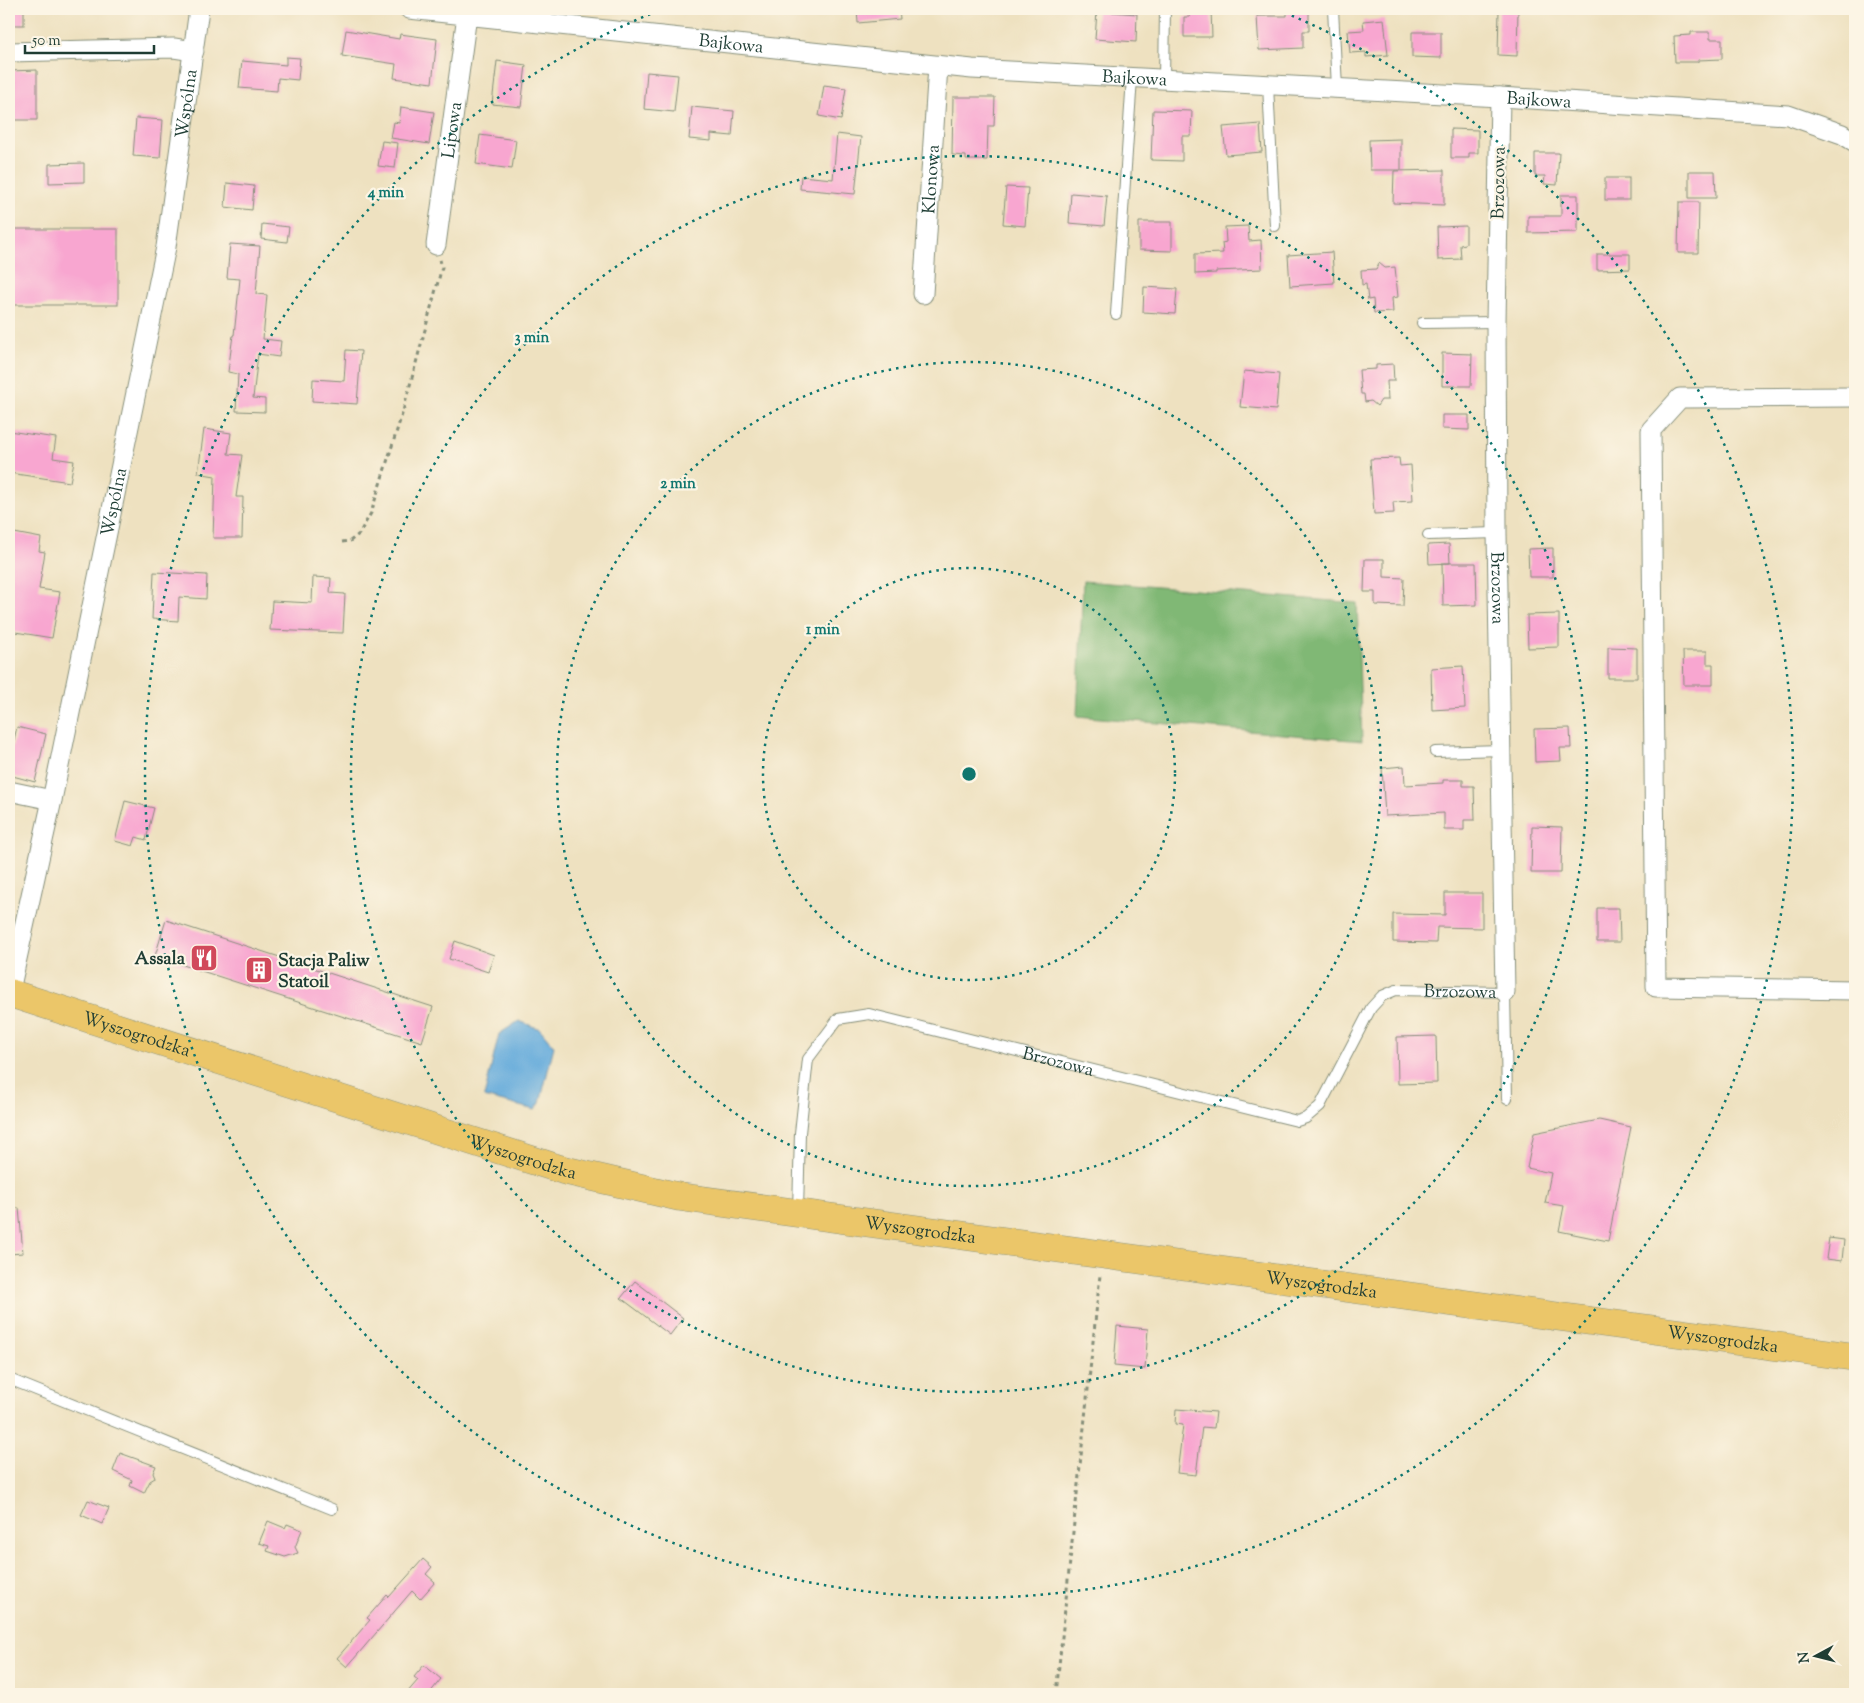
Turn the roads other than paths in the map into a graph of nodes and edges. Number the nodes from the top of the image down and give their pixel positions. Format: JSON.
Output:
{"nodes":[{"id":1,"x":200,"y":9,"type":"edge"},
{"id":2,"x":409,"y":9,"type":"edge"},
{"id":3,"x":1165,"y":9,"type":"edge"},
{"id":4,"x":1332,"y":9,"type":"edge"},
{"id":5,"x":467,"y":15,"type":"junction"},
{"id":6,"x":194,"y":51,"type":"junction"},
{"id":7,"x":9,"y":52,"type":"edge"},
{"id":8,"x":938,"y":66,"type":"junction"},
{"id":9,"x":1132,"y":78,"type":"junction"},
{"id":10,"x":1164,"y":80,"type":"junction"},
{"id":11,"x":1268,"y":85,"type":"junction"},
{"id":12,"x":1337,"y":88,"type":"junction"},
{"id":13,"x":1500,"y":97,"type":"junction"},
{"id":14,"x":1855,"y":142,"type":"edge"},
{"id":15,"x":1274,"y":226,"type":"dead end"},
{"id":16,"x":436,"y":245,"type":"road end"},
{"id":17,"x":923,"y":294,"type":"dead end"},
{"id":18,"x":1116,"y":314,"type":"dead end"},
{"id":19,"x":1496,"y":322,"type":"junction"},
{"id":20,"x":1422,"y":323,"type":"dead end"},
{"id":21,"x":1855,"y":397,"type":"edge"},
{"id":22,"x":1497,"y":533,"type":"junction"},
{"id":23,"x":1428,"y":535,"type":"dead end"},
{"id":24,"x":1501,"y":750,"type":"junction"},
{"id":25,"x":1435,"y":752,"type":"dead end"},
{"id":26,"x":9,"y":791,"type":"edge"},
{"id":27,"x":52,"y":800,"type":"junction"},
{"id":28,"x":1855,"y":990,"type":"edge"},
{"id":29,"x":1506,"y":992,"type":"junction"},
{"id":30,"x":9,"y":994,"type":"edge"},
{"id":31,"x":1507,"y":1099,"type":"dead end"},
{"id":32,"x":798,"y":1214,"type":"junction"},
{"id":33,"x":1855,"y":1357,"type":"edge"},
{"id":34,"x":9,"y":1379,"type":"edge"},
{"id":35,"x":332,"y":1509,"type":"dead end"}],
"edges":[{"from":1,"to":6,"type":"street","name":"Wspólna"},
{"from":2,"to":5,"type":"street","name":"Bajkowa"},
{"from":3,"to":10,"type":"lane"},
{"from":4,"to":12,"type":"lane"},
{"from":5,"to":8,"type":"street","name":"Bajkowa"},
{"from":5,"to":16,"type":"street","name":"Lipowa"},
{"from":6,"to":7,"type":"street"},
{"from":6,"to":27,"type":"street","name":"Wspólna"},
{"from":8,"to":9,"type":"street","name":"Bajkowa"},
{"from":8,"to":17,"type":"street","name":"Klonowa"},
{"from":9,"to":10,"type":"street","name":"Bajkowa"},
{"from":9,"to":18,"type":"lane"},
{"from":10,"to":11,"type":"street","name":"Bajkowa"},
{"from":11,"to":12,"type":"street","name":"Bajkowa"},
{"from":11,"to":15,"type":"lane"},
{"from":12,"to":13,"type":"street","name":"Bajkowa"},
{"from":13,"to":14,"type":"street","name":"Bajkowa"},
{"from":13,"to":19,"type":"street","name":"Brzozowa"},
{"from":19,"to":20,"type":"lane"},
{"from":19,"to":22,"type":"street","name":"Brzozowa"},
{"from":21,"to":28,"type":"street"},
{"from":22,"to":23,"type":"lane"},
{"from":22,"to":24,"type":"street","name":"Brzozowa"},
{"from":24,"to":25,"type":"lane"},
{"from":24,"to":29,"type":"street","name":"Brzozowa"},
{"from":26,"to":27,"type":"street"},
{"from":27,"to":30,"type":"street","name":"Wspólna"},
{"from":29,"to":31,"type":"lane"},
{"from":29,"to":32,"type":"lane","name":"Brzozowa"},
{"from":30,"to":32,"type":"main road","name":"Wyszogrodzka"},
{"from":32,"to":33,"type":"main road","name":"Wyszogrodzka"},
{"from":34,"to":35,"type":"lane"}]}
